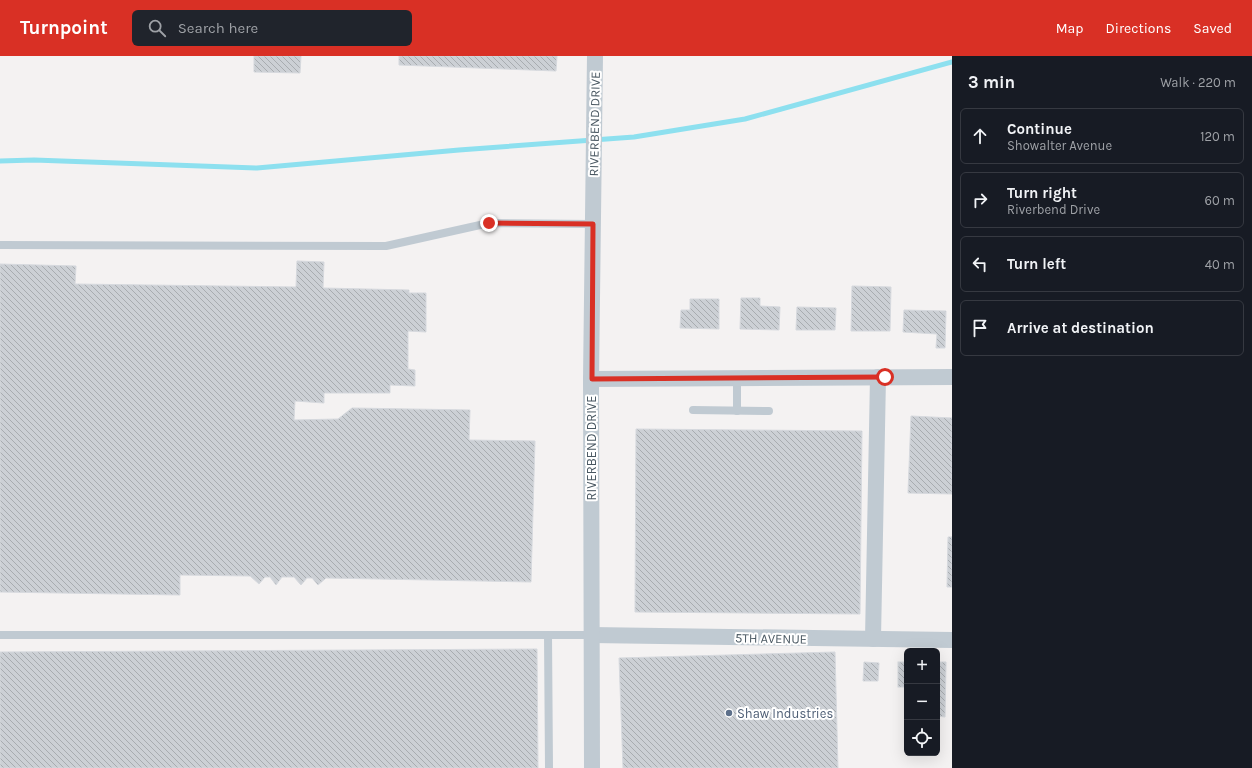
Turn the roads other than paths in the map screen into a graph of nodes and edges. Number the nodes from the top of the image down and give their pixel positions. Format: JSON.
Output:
{"nodes":[{"id":1,"x":594,"y":56,"type":"edge"},
{"id":2,"x":593,"y":224,"type":"junction"},
{"id":3,"x":0,"y":245,"type":"edge"},
{"id":4,"x":878,"y":377,"type":"junction"},
{"id":5,"x":952,"y":377,"type":"edge"},
{"id":6,"x":737,"y":378,"type":"junction"},
{"id":7,"x":592,"y":379,"type":"junction"},
{"id":8,"x":693,"y":410,"type":"dead end"},
{"id":9,"x":737,"y":411,"type":"junction"},
{"id":10,"x":769,"y":411,"type":"dead end"},
{"id":11,"x":0,"y":635,"type":"edge"},
{"id":12,"x":548,"y":635,"type":"junction"},
{"id":13,"x":590,"y":635,"type":"junction"},
{"id":14,"x":873,"y":639,"type":"junction"},
{"id":15,"x":952,"y":640,"type":"edge"},
{"id":16,"x":549,"y":768,"type":"edge"},
{"id":17,"x":592,"y":768,"type":"edge"}],
"edges":[{"from":1,"to":2,"type":"street","name":"RIVERBEND DRIVE"},
{"from":2,"to":3,"type":"lane"},
{"from":2,"to":7,"type":"street","name":"RIVERBEND DRIVE"},
{"from":4,"to":5,"type":"street"},
{"from":4,"to":6,"type":"street"},
{"from":4,"to":14,"type":"street"},
{"from":6,"to":7,"type":"street"},
{"from":6,"to":9,"type":"lane"},
{"from":7,"to":13,"type":"street","name":"RIVERBEND DRIVE"},
{"from":8,"to":9,"type":"lane"},
{"from":9,"to":10,"type":"lane"},
{"from":11,"to":12,"type":"lane"},
{"from":12,"to":13,"type":"lane"},
{"from":12,"to":16,"type":"lane"},
{"from":13,"to":14,"type":"street","name":"5TH AVENUE"},
{"from":13,"to":17,"type":"street","name":"RIVERBEND DRIVE"},
{"from":14,"to":15,"type":"street","name":"5TH AVENUE"}]}
